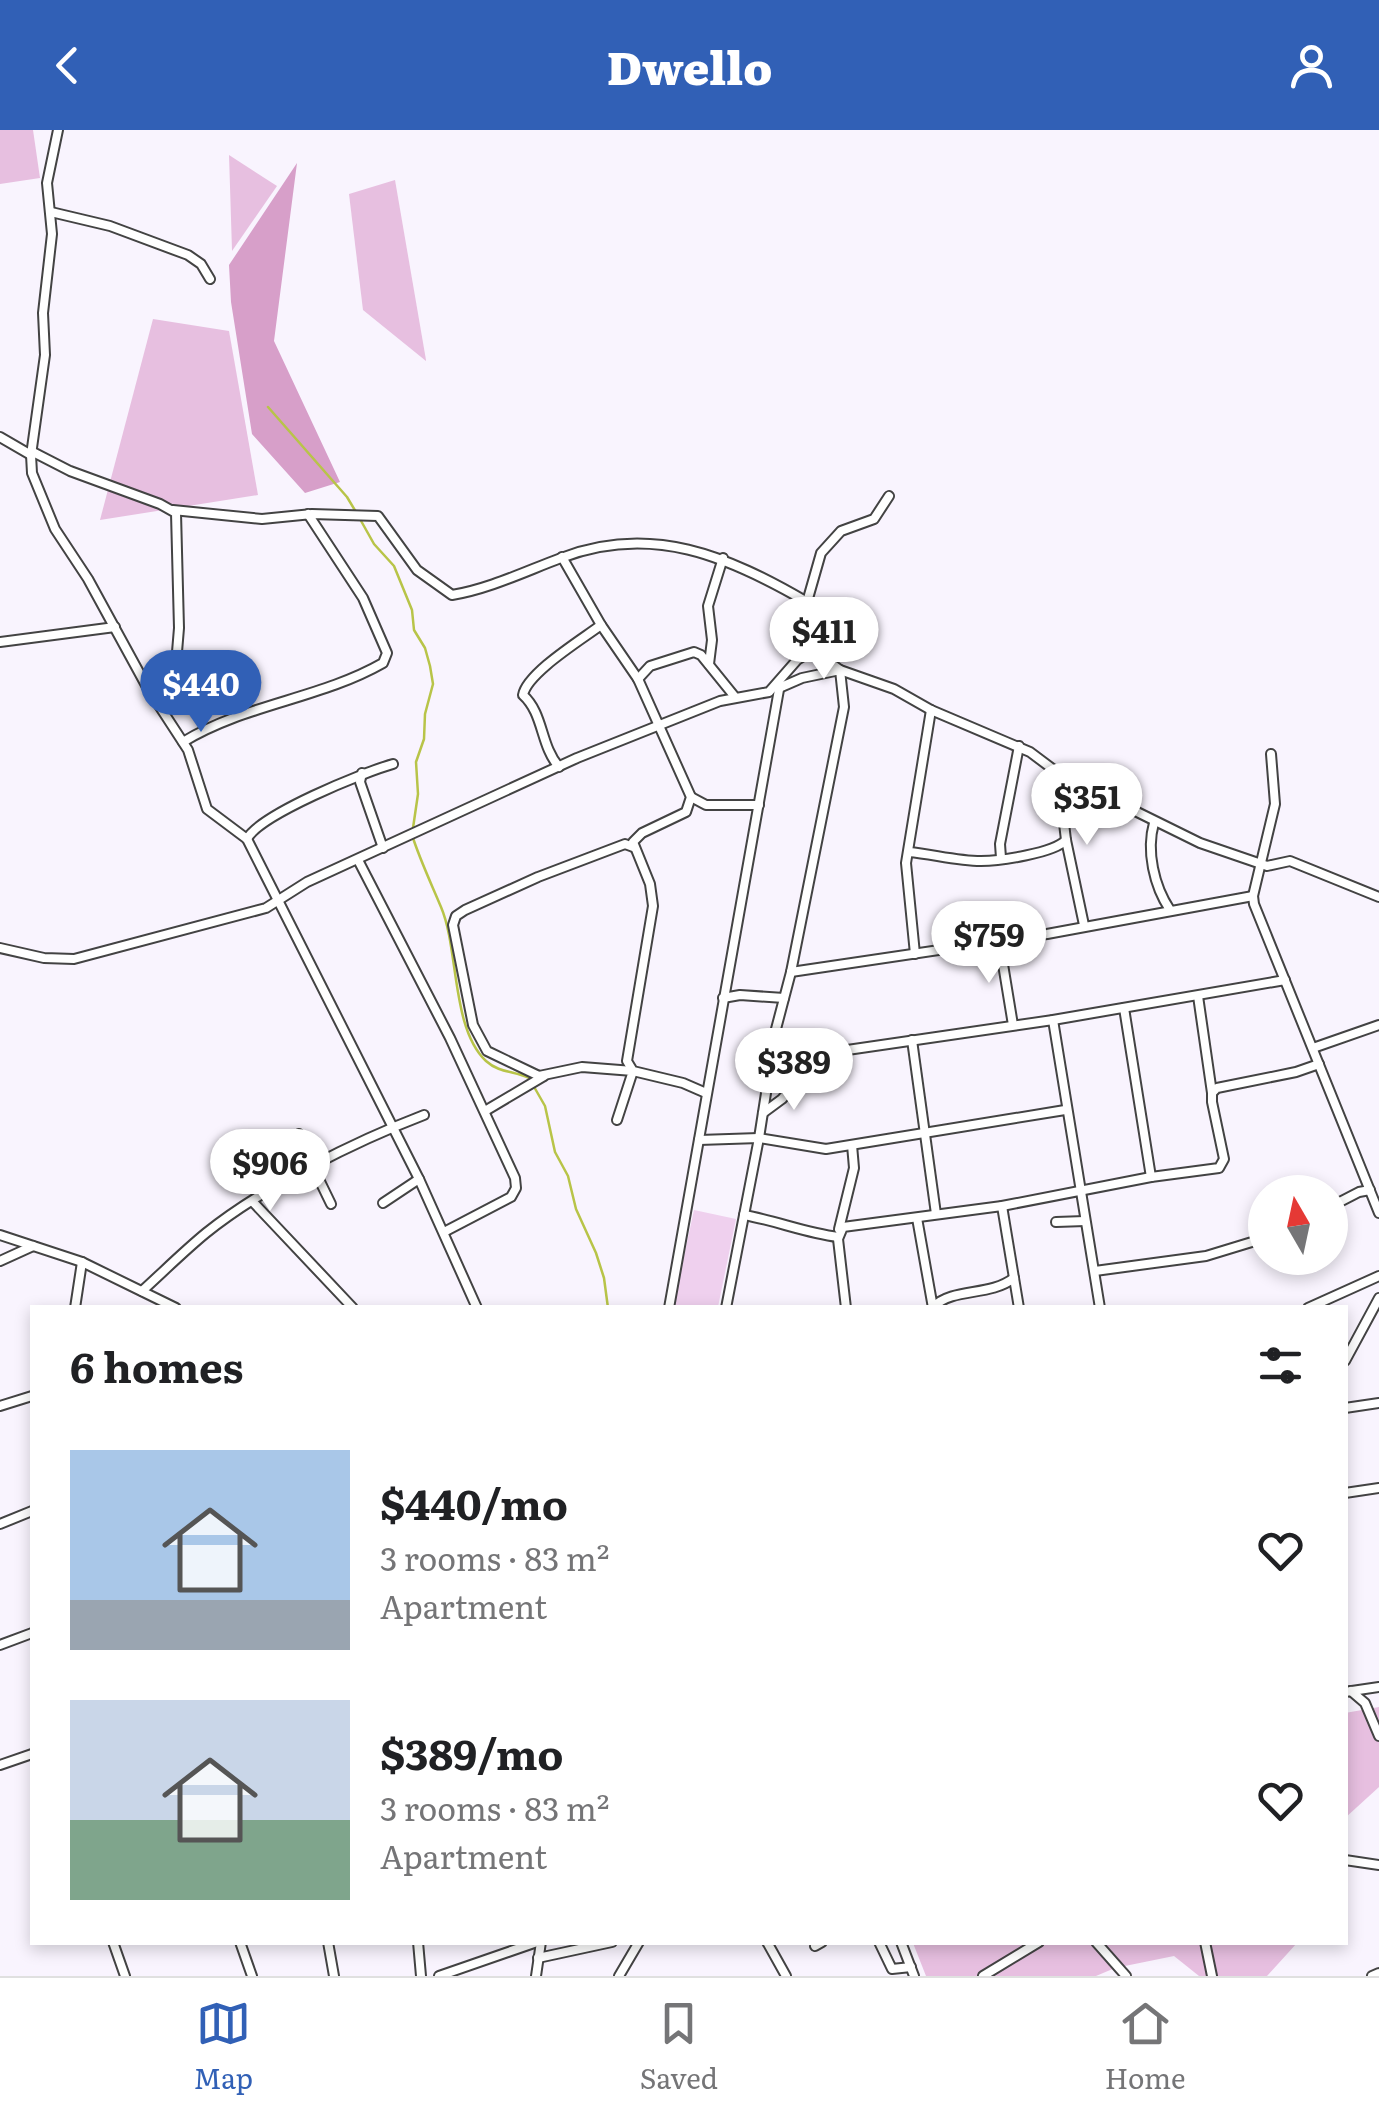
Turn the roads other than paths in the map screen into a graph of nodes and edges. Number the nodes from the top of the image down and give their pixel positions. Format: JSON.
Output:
{"nodes":[{"id":1,"x":58,"y":130,"type":"edge"},
{"id":2,"x":51,"y":212,"type":"junction"},
{"id":3,"x":210,"y":279,"type":"dead end"},
{"id":4,"x":0,"y":437,"type":"edge"},
{"id":5,"x":31,"y":453,"type":"junction"},
{"id":6,"x":889,"y":496,"type":"dead end"},
{"id":7,"x":173,"y":510,"type":"junction"},
{"id":8,"x":308,"y":514,"type":"junction"},
{"id":9,"x":562,"y":557,"type":"junction"},
{"id":10,"x":723,"y":558,"type":"junction"},
{"id":11,"x":806,"y":602,"type":"junction"},
{"id":12,"x":601,"y":625,"type":"junction"},
{"id":13,"x":115,"y":627,"type":"junction"},
{"id":14,"x":0,"y":642,"type":"edge"},
{"id":15,"x":810,"y":650,"type":"junction"},
{"id":16,"x":710,"y":664,"type":"junction"},
{"id":17,"x":840,"y":670,"type":"junction"},
{"id":18,"x":638,"y":679,"type":"junction"},
{"id":19,"x":780,"y":684,"type":"junction"},
{"id":20,"x":147,"y":687,"type":"junction"},
{"id":21,"x":760,"y":694,"type":"junction"},
{"id":22,"x":735,"y":697,"type":"junction"},
{"id":23,"x":776,"y":704,"type":"junction"},
{"id":24,"x":931,"y":710,"type":"junction"},
{"id":25,"x":660,"y":727,"type":"junction"},
{"id":26,"x":183,"y":742,"type":"junction"},
{"id":27,"x":1019,"y":746,"type":"junction"},
{"id":28,"x":1270,"y":754,"type":"dead end"},
{"id":29,"x":393,"y":764,"type":"dead end"},
{"id":30,"x":559,"y":767,"type":"junction"},
{"id":31,"x":362,"y":773,"type":"junction"},
{"id":32,"x":1058,"y":773,"type":"junction"},
{"id":33,"x":691,"y":798,"type":"junction"},
{"id":34,"x":758,"y":805,"type":"junction"},
{"id":35,"x":1154,"y":823,"type":"junction"},
{"id":36,"x":246,"y":839,"type":"junction"},
{"id":37,"x":1066,"y":840,"type":"junction"},
{"id":38,"x":633,"y":846,"type":"junction"},
{"id":39,"x":383,"y":848,"type":"junction"},
{"id":40,"x":909,"y":852,"type":"junction"},
{"id":41,"x":1001,"y":858,"type":"junction"},
{"id":42,"x":358,"y":860,"type":"junction"},
{"id":43,"x":1260,"y":864,"type":"junction"},
{"id":44,"x":1253,"y":896,"type":"junction"},
{"id":45,"x":1379,"y":896,"type":"edge"},
{"id":46,"x":277,"y":900,"type":"junction"},
{"id":47,"x":1170,"y":910,"type":"junction"},
{"id":48,"x":1084,"y":926,"type":"junction"},
{"id":49,"x":999,"y":940,"type":"junction"},
{"id":50,"x":0,"y":948,"type":"edge"},
{"id":51,"x":914,"y":954,"type":"junction"},
{"id":52,"x":791,"y":972,"type":"junction"},
{"id":53,"x":1285,"y":980,"type":"junction"},
{"id":54,"x":1198,"y":996,"type":"junction"},
{"id":55,"x":723,"y":998,"type":"junction"},
{"id":56,"x":784,"y":998,"type":"junction"},
{"id":57,"x":1124,"y":1008,"type":"junction"},
{"id":58,"x":1053,"y":1020,"type":"junction"},
{"id":59,"x":1379,"y":1025,"type":"edge"},
{"id":60,"x":1014,"y":1026,"type":"junction"},
{"id":61,"x":912,"y":1040,"type":"junction"},
{"id":62,"x":1313,"y":1048,"type":"junction"},
{"id":63,"x":1319,"y":1064,"type":"junction"},
{"id":64,"x":770,"y":1067,"type":"junction"},
{"id":65,"x":633,"y":1071,"type":"junction"},
{"id":66,"x":544,"y":1076,"type":"junction"},
{"id":67,"x":796,"y":1083,"type":"dead end"},
{"id":68,"x":706,"y":1092,"type":"junction"},
{"id":69,"x":1212,"y":1093,"type":"junction"},
{"id":70,"x":1065,"y":1110,"type":"junction"},
{"id":71,"x":485,"y":1111,"type":"junction"},
{"id":72,"x":763,"y":1114,"type":"junction"},
{"id":73,"x":424,"y":1116,"type":"dead end"},
{"id":74,"x":618,"y":1120,"type":"dead end"},
{"id":75,"x":392,"y":1128,"type":"junction"},
{"id":76,"x":924,"y":1132,"type":"junction"},
{"id":77,"x":299,"y":1134,"type":"dead end"},
{"id":78,"x":759,"y":1138,"type":"junction"},
{"id":79,"x":699,"y":1140,"type":"junction"},
{"id":80,"x":852,"y":1145,"type":"junction"},
{"id":81,"x":314,"y":1166,"type":"junction"},
{"id":82,"x":1151,"y":1177,"type":"junction"},
{"id":83,"x":419,"y":1179,"type":"junction"},
{"id":84,"x":1370,"y":1190,"type":"junction"},
{"id":85,"x":1079,"y":1192,"type":"junction"},
{"id":86,"x":1348,"y":1198,"type":"edge"},
{"id":87,"x":253,"y":1202,"type":"junction"},
{"id":88,"x":331,"y":1204,"type":"dead end"},
{"id":89,"x":383,"y":1204,"type":"dead end"},
{"id":90,"x":1002,"y":1206,"type":"junction"},
{"id":91,"x":1379,"y":1213,"type":"edge"},
{"id":92,"x":936,"y":1214,"type":"junction"},
{"id":93,"x":744,"y":1215,"type":"junction"},
{"id":94,"x":917,"y":1218,"type":"junction"},
{"id":95,"x":1085,"y":1221,"type":"junction"},
{"id":96,"x":1056,"y":1222,"type":"dead end"},
{"id":97,"x":444,"y":1232,"type":"junction"},
{"id":98,"x":838,"y":1234,"type":"junction"},
{"id":99,"x":0,"y":1235,"type":"edge"},
{"id":100,"x":1248,"y":1243,"type":"edge"},
{"id":101,"x":33,"y":1246,"type":"junction"},
{"id":102,"x":0,"y":1261,"type":"edge"},
{"id":103,"x":82,"y":1262,"type":"junction"},
{"id":104,"x":1095,"y":1271,"type":"junction"},
{"id":105,"x":1379,"y":1276,"type":"edge"},
{"id":106,"x":1014,"y":1278,"type":"junction"},
{"id":107,"x":142,"y":1291,"type":"junction"},
{"id":108,"x":1379,"y":1298,"type":"edge"},
{"id":109,"x":75,"y":1305,"type":"edge"},
{"id":110,"x":170,"y":1305,"type":"edge"},
{"id":111,"x":350,"y":1305,"type":"edge"},
{"id":112,"x":476,"y":1305,"type":"edge"},
{"id":113,"x":670,"y":1305,"type":"edge"},
{"id":114,"x":727,"y":1305,"type":"edge"},
{"id":115,"x":844,"y":1305,"type":"edge"},
{"id":116,"x":933,"y":1305,"type":"edge"},
{"id":117,"x":936,"y":1305,"type":"edge"},
{"id":118,"x":1018,"y":1305,"type":"edge"},
{"id":119,"x":1100,"y":1305,"type":"edge"},
{"id":120,"x":1315,"y":1305,"type":"edge"},
{"id":121,"x":1348,"y":1355,"type":"edge"},
{"id":122,"x":30,"y":1397,"type":"edge"},
{"id":123,"x":1379,"y":1403,"type":"edge"},
{"id":124,"x":0,"y":1406,"type":"edge"},
{"id":125,"x":1348,"y":1408,"type":"edge"},
{"id":126,"x":1379,"y":1488,"type":"edge"},
{"id":127,"x":1348,"y":1493,"type":"edge"},
{"id":128,"x":30,"y":1512,"type":"edge"},
{"id":129,"x":0,"y":1524,"type":"edge"},
{"id":130,"x":30,"y":1633,"type":"edge"},
{"id":131,"x":0,"y":1644,"type":"edge"},
{"id":132,"x":1379,"y":1687,"type":"edge"},
{"id":133,"x":1348,"y":1691,"type":"edge"},
{"id":134,"x":1379,"y":1736,"type":"edge"},
{"id":135,"x":30,"y":1755,"type":"edge"},
{"id":136,"x":0,"y":1765,"type":"edge"},
{"id":137,"x":1348,"y":1861,"type":"edge"},
{"id":138,"x":1379,"y":1866,"type":"edge"},
{"id":139,"x":114,"y":1945,"type":"edge"},
{"id":140,"x":241,"y":1945,"type":"edge"},
{"id":141,"x":329,"y":1945,"type":"edge"},
{"id":142,"x":418,"y":1945,"type":"edge"},
{"id":143,"x":530,"y":1945,"type":"edge"},
{"id":144,"x":539,"y":1945,"type":"edge"},
{"id":145,"x":598,"y":1945,"type":"edge"},
{"id":146,"x":638,"y":1945,"type":"edge"},
{"id":147,"x":768,"y":1945,"type":"edge"},
{"id":148,"x":880,"y":1945,"type":"edge"},
{"id":149,"x":902,"y":1945,"type":"edge"},
{"id":150,"x":1035,"y":1945,"type":"edge"},
{"id":151,"x":1099,"y":1945,"type":"edge"},
{"id":152,"x":1206,"y":1945,"type":"edge"},
{"id":153,"x":538,"y":1958,"type":"junction"},
{"id":154,"x":912,"y":1972,"type":"edge"},
{"id":155,"x":1379,"y":1972,"type":"edge"},
{"id":156,"x":125,"y":1976,"type":"edge"},
{"id":157,"x":252,"y":1976,"type":"edge"},
{"id":158,"x":334,"y":1976,"type":"edge"},
{"id":159,"x":422,"y":1976,"type":"edge"},
{"id":160,"x":439,"y":1976,"type":"edge"},
{"id":161,"x":536,"y":1976,"type":"edge"},
{"id":162,"x":619,"y":1976,"type":"edge"},
{"id":163,"x":786,"y":1976,"type":"edge"},
{"id":164,"x":983,"y":1976,"type":"edge"},
{"id":165,"x":1126,"y":1976,"type":"edge"},
{"id":166,"x":1212,"y":1976,"type":"edge"},
{"id":167,"x":1372,"y":1976,"type":"edge"}],
"edges":[{"from":1,"to":2,"type":"street"},
{"from":2,"to":3,"type":"street"},
{"from":2,"to":5,"type":"street"},
{"from":4,"to":5,"type":"street"},
{"from":5,"to":7,"type":"street"},
{"from":5,"to":13,"type":"street"},
{"from":6,"to":11,"type":"street"},
{"from":7,"to":8,"type":"street"},
{"from":7,"to":20,"type":"street"},
{"from":8,"to":9,"type":"street"},
{"from":8,"to":26,"type":"street"},
{"from":9,"to":10,"type":"street"},
{"from":9,"to":12,"type":"street"},
{"from":10,"to":11,"type":"street"},
{"from":10,"to":16,"type":"street"},
{"from":11,"to":15,"type":"street"},
{"from":12,"to":18,"type":"street"},
{"from":12,"to":30,"type":"street"},
{"from":13,"to":14,"type":"street"},
{"from":13,"to":20,"type":"street"},
{"from":15,"to":17,"type":"street"},
{"from":15,"to":19,"type":"street"},
{"from":16,"to":18,"type":"street"},
{"from":16,"to":22,"type":"street"},
{"from":17,"to":19,"type":"street"},
{"from":17,"to":24,"type":"street"},
{"from":17,"to":52,"type":"street"},
{"from":18,"to":25,"type":"street"},
{"from":19,"to":21,"type":"street"},
{"from":19,"to":23,"type":"street"},
{"from":20,"to":26,"type":"street"},
{"from":21,"to":22,"type":"street"},
{"from":21,"to":23,"type":"street"},
{"from":22,"to":25,"type":"street"},
{"from":23,"to":34,"type":"street"},
{"from":24,"to":27,"type":"street"},
{"from":24,"to":40,"type":"street"},
{"from":25,"to":30,"type":"street"},
{"from":25,"to":33,"type":"street"},
{"from":26,"to":36,"type":"street"},
{"from":27,"to":32,"type":"street"},
{"from":27,"to":41,"type":"street"},
{"from":28,"to":43,"type":"street"},
{"from":29,"to":31,"type":"street"},
{"from":30,"to":39,"type":"street"},
{"from":31,"to":36,"type":"street"},
{"from":31,"to":39,"type":"street"},
{"from":32,"to":35,"type":"street"},
{"from":32,"to":37,"type":"street"},
{"from":33,"to":34,"type":"street"},
{"from":33,"to":38,"type":"street"},
{"from":34,"to":55,"type":"street"},
{"from":35,"to":43,"type":"street"},
{"from":35,"to":47,"type":"street"},
{"from":36,"to":46,"type":"street"},
{"from":37,"to":41,"type":"street"},
{"from":37,"to":48,"type":"street"},
{"from":38,"to":65,"type":"street"},
{"from":38,"to":66,"type":"street"},
{"from":39,"to":42,"type":"street"},
{"from":40,"to":41,"type":"street"},
{"from":40,"to":51,"type":"street"},
{"from":42,"to":46,"type":"street"},
{"from":42,"to":71,"type":"street"},
{"from":43,"to":44,"type":"street"},
{"from":43,"to":45,"type":"street"},
{"from":44,"to":47,"type":"street"},
{"from":44,"to":53,"type":"street"},
{"from":46,"to":50,"type":"street"},
{"from":46,"to":75,"type":"street"},
{"from":47,"to":48,"type":"street"},
{"from":48,"to":49,"type":"street"},
{"from":49,"to":51,"type":"street"},
{"from":49,"to":60,"type":"street"},
{"from":51,"to":52,"type":"street"},
{"from":52,"to":56,"type":"street"},
{"from":53,"to":54,"type":"street"},
{"from":53,"to":62,"type":"street"},
{"from":54,"to":57,"type":"street"},
{"from":54,"to":69,"type":"street"},
{"from":55,"to":56,"type":"street"},
{"from":55,"to":68,"type":"street"},
{"from":56,"to":64,"type":"street"},
{"from":57,"to":58,"type":"street"},
{"from":57,"to":82,"type":"street"},
{"from":58,"to":60,"type":"street"},
{"from":58,"to":70,"type":"street"},
{"from":59,"to":62,"type":"street"},
{"from":60,"to":61,"type":"street"},
{"from":61,"to":64,"type":"street"},
{"from":61,"to":76,"type":"street"},
{"from":62,"to":63,"type":"street"},
{"from":63,"to":69,"type":"street"},
{"from":63,"to":84,"type":"street"},
{"from":64,"to":72,"type":"street"},
{"from":65,"to":66,"type":"street"},
{"from":65,"to":68,"type":"street"},
{"from":65,"to":74,"type":"street"},
{"from":66,"to":71,"type":"street"},
{"from":67,"to":72,"type":"street"},
{"from":68,"to":79,"type":"street"},
{"from":69,"to":82,"type":"street"},
{"from":70,"to":76,"type":"street"},
{"from":70,"to":85,"type":"street"},
{"from":71,"to":97,"type":"street"},
{"from":72,"to":78,"type":"street"},
{"from":73,"to":75,"type":"street"},
{"from":75,"to":81,"type":"street"},
{"from":75,"to":83,"type":"street"},
{"from":76,"to":80,"type":"street"},
{"from":76,"to":92,"type":"street"},
{"from":77,"to":81,"type":"street"},
{"from":78,"to":79,"type":"street"},
{"from":78,"to":80,"type":"street"},
{"from":78,"to":93,"type":"street"},
{"from":79,"to":113,"type":"street"},
{"from":80,"to":98,"type":"street"},
{"from":81,"to":87,"type":"street"},
{"from":81,"to":88,"type":"street"},
{"from":82,"to":85,"type":"street"},
{"from":83,"to":89,"type":"street"},
{"from":83,"to":97,"type":"street"},
{"from":84,"to":86,"type":"street"},
{"from":84,"to":91,"type":"street"},
{"from":85,"to":90,"type":"street"},
{"from":85,"to":95,"type":"street"},
{"from":87,"to":107,"type":"street"},
{"from":87,"to":111,"type":"street"},
{"from":90,"to":92,"type":"street"},
{"from":90,"to":106,"type":"street"},
{"from":92,"to":94,"type":"street"},
{"from":93,"to":98,"type":"street"},
{"from":93,"to":114,"type":"street"},
{"from":94,"to":98,"type":"street"},
{"from":94,"to":116,"type":"street"},
{"from":95,"to":96,"type":"street"},
{"from":95,"to":104,"type":"street"},
{"from":97,"to":112,"type":"street"},
{"from":98,"to":115,"type":"street"},
{"from":99,"to":101,"type":"street"},
{"from":100,"to":104,"type":"street"},
{"from":101,"to":102,"type":"street"},
{"from":101,"to":103,"type":"street"},
{"from":103,"to":107,"type":"street"},
{"from":103,"to":109,"type":"street"},
{"from":104,"to":119,"type":"street"},
{"from":105,"to":120,"type":"street"},
{"from":106,"to":117,"type":"street"},
{"from":106,"to":118,"type":"street"},
{"from":107,"to":110,"type":"street"},
{"from":108,"to":121,"type":"street"},
{"from":122,"to":124,"type":"street"},
{"from":123,"to":125,"type":"street"},
{"from":126,"to":127,"type":"street"},
{"from":128,"to":129,"type":"street"},
{"from":130,"to":131,"type":"street"},
{"from":132,"to":133,"type":"street"},
{"from":133,"to":134,"type":"street"},
{"from":135,"to":136,"type":"street"},
{"from":137,"to":138,"type":"street"},
{"from":139,"to":156,"type":"street"},
{"from":140,"to":157,"type":"street"},
{"from":141,"to":158,"type":"street"},
{"from":142,"to":159,"type":"street"},
{"from":143,"to":160,"type":"street"},
{"from":144,"to":153,"type":"street"},
{"from":145,"to":153,"type":"street"},
{"from":146,"to":162,"type":"street"},
{"from":147,"to":163,"type":"street"},
{"from":148,"to":154,"type":"street"},
{"from":149,"to":154,"type":"street"},
{"from":150,"to":164,"type":"street"},
{"from":151,"to":165,"type":"street"},
{"from":152,"to":166,"type":"street"},
{"from":153,"to":161,"type":"street"},
{"from":155,"to":167,"type":"street"}]}
